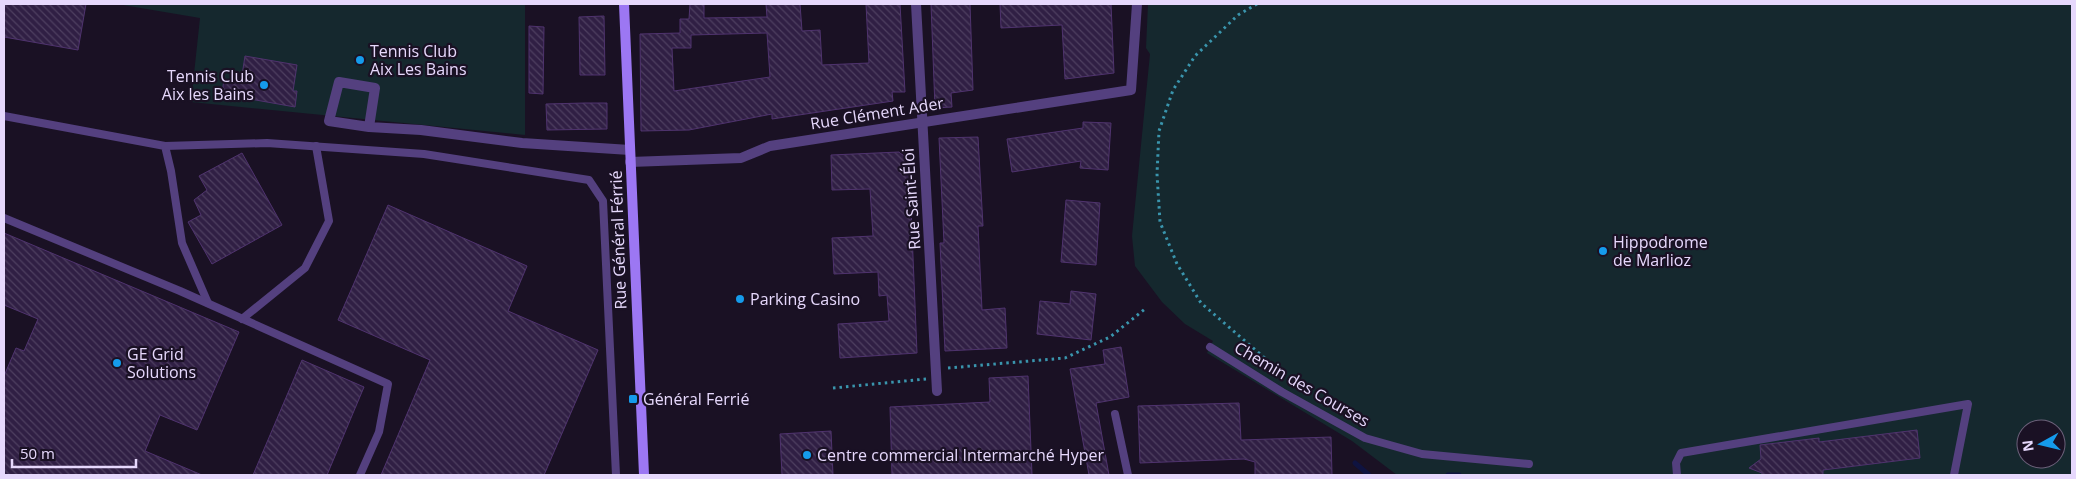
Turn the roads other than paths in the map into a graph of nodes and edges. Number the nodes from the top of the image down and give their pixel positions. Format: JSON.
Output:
{"nodes":[{"id":1,"x":624,"y":4,"type":"edge"},
{"id":2,"x":916,"y":4,"type":"edge"},
{"id":3,"x":1137,"y":4,"type":"edge"},
{"id":4,"x":4,"y":116,"type":"edge"},
{"id":5,"x":922,"y":121,"type":"junction"},
{"id":6,"x":369,"y":127,"type":"junction"},
{"id":7,"x":165,"y":146,"type":"junction"},
{"id":8,"x":316,"y":146,"type":"junction"},
{"id":9,"x":630,"y":150,"type":"junction"},
{"id":10,"x":630,"y":162,"type":"junction"},
{"id":11,"x":4,"y":218,"type":"edge"},
{"id":12,"x":208,"y":303,"type":"junction"},
{"id":13,"x":242,"y":319,"type":"junction"},
{"id":14,"x":1210,"y":347,"type":"dead end"},
{"id":15,"x":937,"y":391,"type":"dead end"},
{"id":16,"x":1116,"y":414,"type":"dead end"},
{"id":17,"x":1529,"y":464,"type":"dead end"},
{"id":18,"x":360,"y":475,"type":"edge"},
{"id":19,"x":616,"y":475,"type":"edge"},
{"id":20,"x":644,"y":475,"type":"edge"},
{"id":21,"x":1128,"y":475,"type":"edge"},
{"id":22,"x":1677,"y":475,"type":"edge"},
{"id":23,"x":1954,"y":475,"type":"edge"}],
"edges":[{"from":1,"to":9,"type":"main road","name":"Rue Général Férrié"},
{"from":2,"to":5,"type":"street","name":"Rue Saint-Éloi"},
{"from":3,"to":5,"type":"street","name":"Rue Clément Ader"},
{"from":4,"to":7,"type":"lane"},
{"from":5,"to":10,"type":"street","name":"Rue Clément Ader"},
{"from":5,"to":15,"type":"street","name":"Rue Saint-Éloi"},
{"from":6,"to":6,"type":"street"},
{"from":6,"to":9,"type":"street"},
{"from":7,"to":8,"type":"lane"},
{"from":7,"to":12,"type":"lane"},
{"from":8,"to":13,"type":"lane"},
{"from":8,"to":19,"type":"lane"},
{"from":9,"to":10,"type":"main road","name":"Rue Général Férrié"},
{"from":10,"to":20,"type":"main road","name":"Rue Général Férrié"},
{"from":11,"to":12,"type":"lane"},
{"from":12,"to":13,"type":"lane"},
{"from":13,"to":18,"type":"lane"},
{"from":14,"to":17,"type":"lane","name":"Chemin des Courses"},
{"from":16,"to":21,"type":"lane"},
{"from":22,"to":23,"type":"lane"}]}
